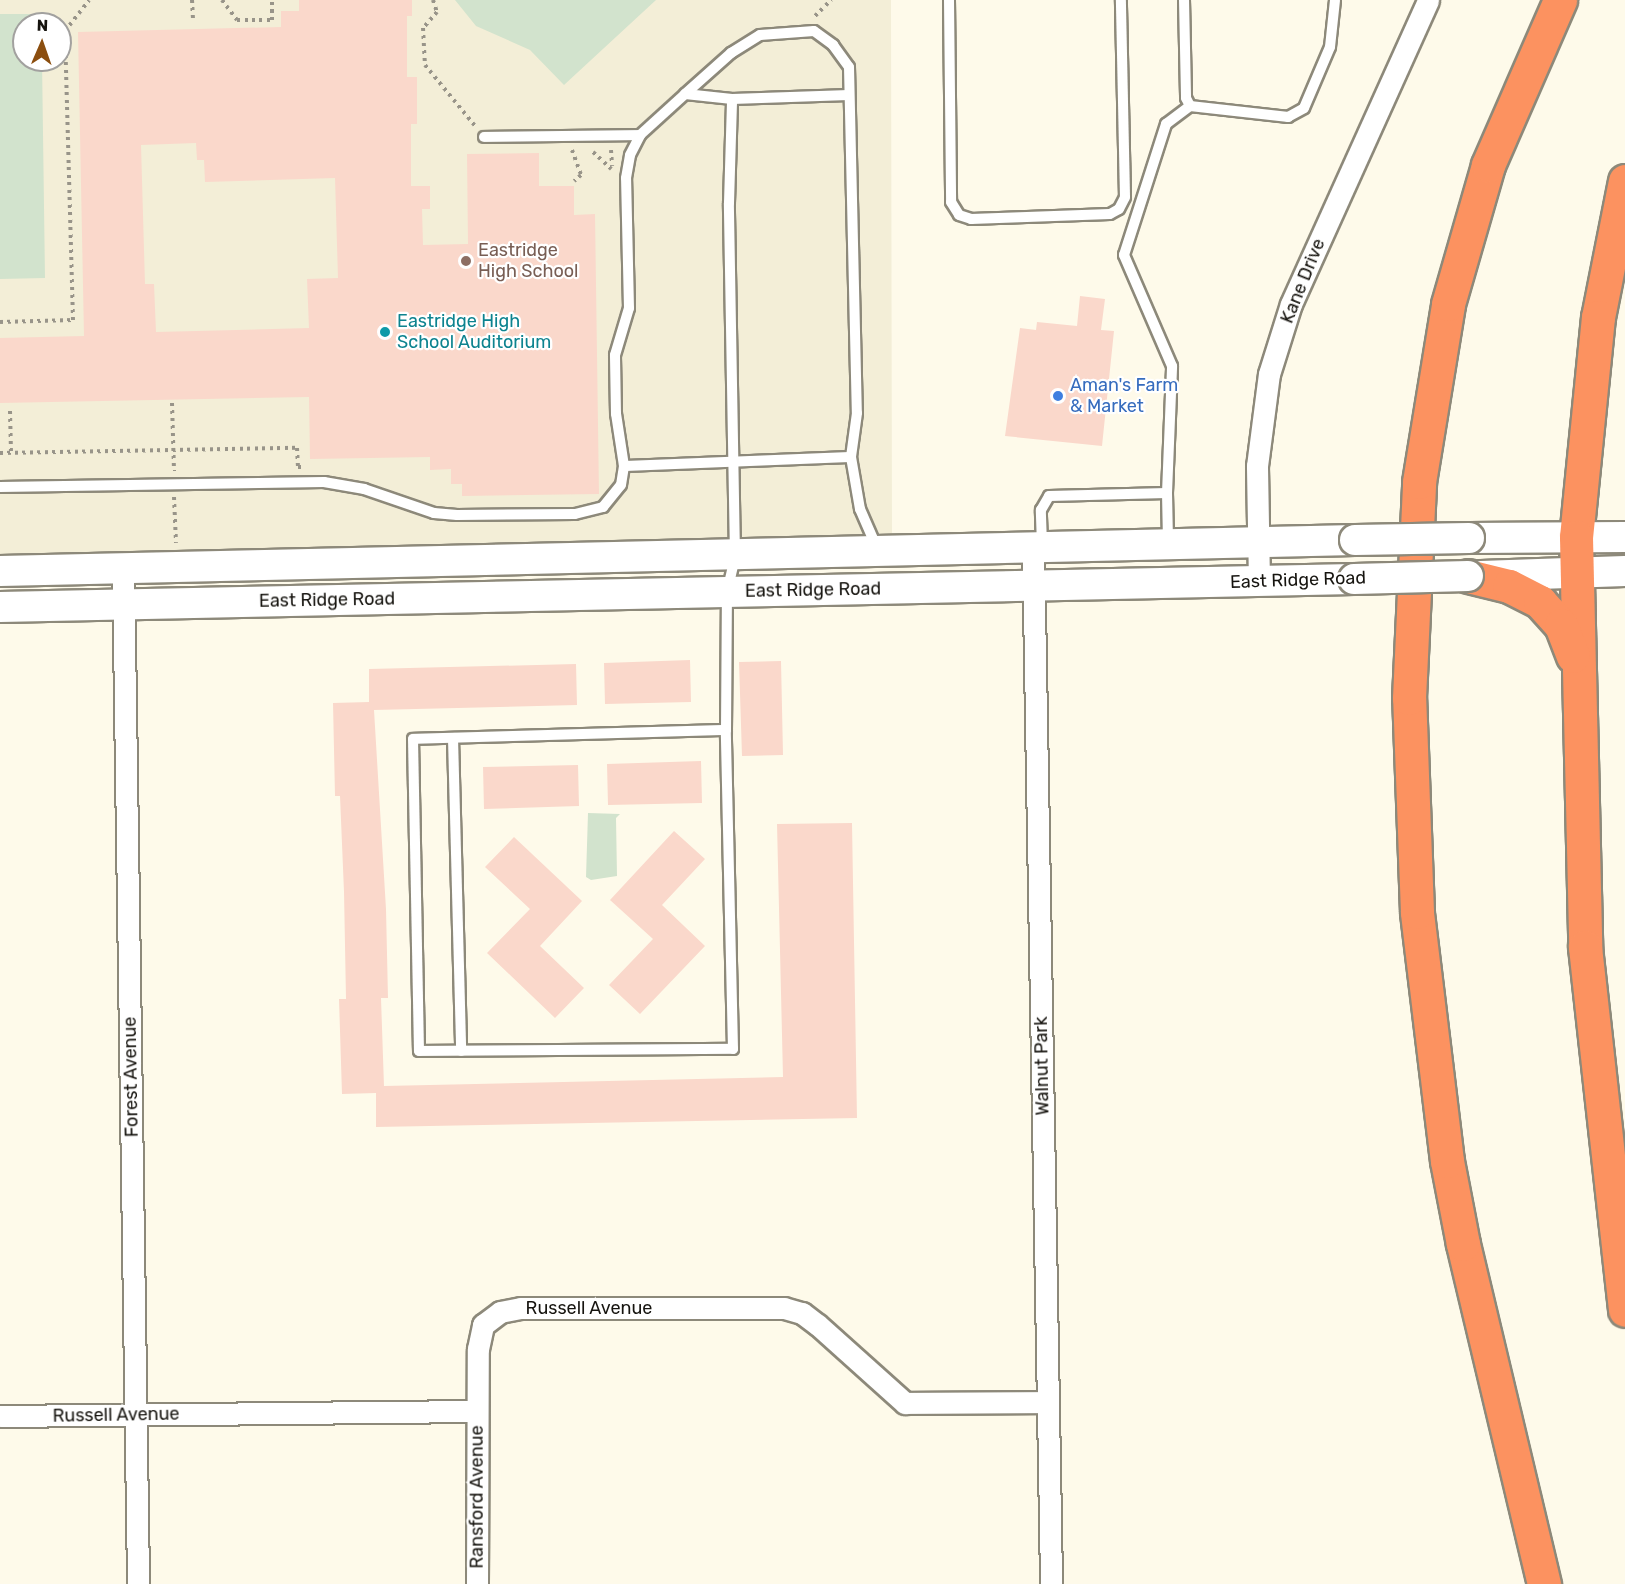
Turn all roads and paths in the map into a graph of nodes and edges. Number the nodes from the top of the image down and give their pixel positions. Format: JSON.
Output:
{"nodes":[{"id":1,"x":89,"y":0,"type":"edge"},
{"id":2,"x":192,"y":0,"type":"edge"},
{"id":3,"x":222,"y":0,"type":"edge"},
{"id":4,"x":272,"y":0,"type":"edge"},
{"id":5,"x":433,"y":0,"type":"edge"},
{"id":6,"x":831,"y":0,"type":"edge"},
{"id":7,"x":949,"y":0,"type":"edge"},
{"id":8,"x":1121,"y":0,"type":"edge"},
{"id":9,"x":1184,"y":0,"type":"edge"},
{"id":10,"x":1335,"y":0,"type":"edge"},
{"id":11,"x":1428,"y":0,"type":"edge"},
{"id":12,"x":1560,"y":0,"type":"edge"},
{"id":13,"x":193,"y":22,"type":"dead end"},
{"id":14,"x":814,"y":31,"type":"junction"},
{"id":15,"x":685,"y":94,"type":"junction"},
{"id":16,"x":849,"y":95,"type":"junction"},
{"id":17,"x":732,"y":99,"type":"junction"},
{"id":18,"x":1190,"y":106,"type":"junction"},
{"id":19,"x":611,"y":135,"type":"junction"},
{"id":20,"x":640,"y":135,"type":"junction"},
{"id":21,"x":571,"y":136,"type":"junction"},
{"id":22,"x":484,"y":137,"type":"joint"},
{"id":23,"x":588,"y":150,"type":"dead end"},
{"id":24,"x":572,"y":151,"type":"junction"},
{"id":25,"x":580,"y":151,"type":"dead end"},
{"id":26,"x":612,"y":170,"type":"junction"},
{"id":27,"x":574,"y":181,"type":"dead end"},
{"id":28,"x":613,"y":181,"type":"dead end"},
{"id":29,"x":1625,"y":181,"type":"edge"},
{"id":30,"x":0,"y":322,"type":"edge"},
{"id":31,"x":10,"y":411,"type":"dead end"},
{"id":32,"x":0,"y":453,"type":"edge"},
{"id":33,"x":11,"y":453,"type":"junction"},
{"id":34,"x":851,"y":457,"type":"junction"},
{"id":35,"x":734,"y":464,"type":"junction"},
{"id":36,"x":624,"y":466,"type":"junction"},
{"id":37,"x":309,"y":467,"type":"dead end"},
{"id":38,"x":0,"y":487,"type":"edge"},
{"id":39,"x":1167,"y":493,"type":"junction"},
{"id":40,"x":1576,"y":537,"type":"junction"},
{"id":41,"x":1625,"y":537,"type":"edge"},
{"id":42,"x":1259,"y":542,"type":"junction"},
{"id":43,"x":1168,"y":545,"type":"junction"},
{"id":44,"x":1037,"y":548,"type":"junction"},
{"id":45,"x":880,"y":553,"type":"junction"},
{"id":46,"x":735,"y":556,"type":"junction"},
{"id":47,"x":123,"y":569,"type":"junction"},
{"id":48,"x":0,"y":571,"type":"edge"},
{"id":49,"x":1625,"y":571,"type":"edge"},
{"id":50,"x":1576,"y":573,"type":"junction"},
{"id":51,"x":1468,"y":576,"type":"junction"},
{"id":52,"x":1259,"y":582,"type":"junction"},
{"id":53,"x":1033,"y":586,"type":"junction"},
{"id":54,"x":727,"y":592,"type":"junction"},
{"id":55,"x":124,"y":605,"type":"junction"},
{"id":56,"x":0,"y":607,"type":"edge"},
{"id":57,"x":1578,"y":680,"type":"junction"},
{"id":58,"x":726,"y":730,"type":"junction"},
{"id":59,"x":453,"y":738,"type":"junction"},
{"id":60,"x":461,"y":1051,"type":"junction"},
{"id":61,"x":1625,"y":1310,"type":"edge"},
{"id":62,"x":1048,"y":1402,"type":"junction"},
{"id":63,"x":476,"y":1411,"type":"junction"},
{"id":64,"x":136,"y":1414,"type":"junction"},
{"id":65,"x":0,"y":1416,"type":"edge"},
{"id":66,"x":1525,"y":1509,"type":"junction"},
{"id":67,"x":138,"y":1584,"type":"edge"},
{"id":68,"x":477,"y":1584,"type":"edge"},
{"id":69,"x":1051,"y":1584,"type":"edge"},
{"id":70,"x":1539,"y":1584,"type":"edge"},
{"id":71,"x":1544,"y":1584,"type":"edge"}],
"edges":[{"from":1,"to":30,"type":"path"},
{"from":2,"to":13,"type":"path"},
{"from":3,"to":4,"type":"path"},
{"from":5,"to":22,"type":"path"},
{"from":6,"to":14,"type":"path"},
{"from":7,"to":8,"type":"lane"},
{"from":9,"to":18,"type":"lane"},
{"from":10,"to":18,"type":"lane"},
{"from":11,"to":42,"type":"street","name":"Kane Drive"},
{"from":12,"to":66,"type":"highway"},
{"from":14,"to":15,"type":"lane"},
{"from":14,"to":16,"type":"lane"},
{"from":15,"to":17,"type":"lane"},
{"from":15,"to":20,"type":"lane"},
{"from":16,"to":17,"type":"lane"},
{"from":16,"to":34,"type":"lane"},
{"from":17,"to":35,"type":"lane"},
{"from":18,"to":39,"type":"lane"},
{"from":19,"to":20,"type":"lane"},
{"from":19,"to":21,"type":"lane"},
{"from":19,"to":26,"type":"path"},
{"from":20,"to":36,"type":"lane"},
{"from":21,"to":22,"type":"lane"},
{"from":21,"to":24,"type":"path"},
{"from":23,"to":26,"type":"path"},
{"from":24,"to":25,"type":"path"},
{"from":24,"to":27,"type":"path"},
{"from":26,"to":28,"type":"path"},
{"from":29,"to":40,"type":"highway"},
{"from":31,"to":33,"type":"path"},
{"from":32,"to":33,"type":"path"},
{"from":33,"to":37,"type":"path"},
{"from":34,"to":35,"type":"lane"},
{"from":34,"to":45,"type":"lane"},
{"from":35,"to":36,"type":"lane"},
{"from":35,"to":46,"type":"lane"},
{"from":36,"to":38,"type":"lane"},
{"from":39,"to":43,"type":"lane"},
{"from":39,"to":44,"type":"lane"},
{"from":40,"to":41,"type":"main road","name":"East Ridge Road"},
{"from":40,"to":42,"type":"main road","name":"East Ridge Road","bridge":true},
{"from":40,"to":50,"type":"highway"},
{"from":42,"to":43,"type":"main road","name":"East Ridge Road"},
{"from":42,"to":52,"type":"street","name":"Kane Drive"},
{"from":43,"to":44,"type":"main road","name":"East Ridge Road"},
{"from":44,"to":45,"type":"main road","name":"East Ridge Road"},
{"from":44,"to":53,"type":"street","name":"Walnut Park"},
{"from":45,"to":46,"type":"main road","name":"East Ridge Road"},
{"from":46,"to":47,"type":"main road","name":"East Ridge Road"},
{"from":46,"to":54,"type":"lane"},
{"from":47,"to":48,"type":"main road","name":"East Ridge Road"},
{"from":47,"to":55,"type":"street","name":"Forest Avenue"},
{"from":49,"to":50,"type":"main road","name":"East Ridge Road"},
{"from":50,"to":51,"type":"main road","name":"East Ridge Road"},
{"from":50,"to":57,"type":"highway"},
{"from":51,"to":52,"type":"main road","name":"East Ridge Road","bridge":true},
{"from":51,"to":57,"type":"highway"},
{"from":52,"to":53,"type":"main road","name":"East Ridge Road"},
{"from":53,"to":54,"type":"main road","name":"East Ridge Road"},
{"from":53,"to":62,"type":"street","name":"Walnut Park"},
{"from":54,"to":55,"type":"main road","name":"East Ridge Road"},
{"from":54,"to":58,"type":"lane"},
{"from":55,"to":56,"type":"main road","name":"East Ridge Road"},
{"from":55,"to":64,"type":"street","name":"Forest Avenue"},
{"from":57,"to":61,"type":"highway"},
{"from":58,"to":59,"type":"lane"},
{"from":58,"to":60,"type":"lane"},
{"from":59,"to":60,"type":"lane"},
{"from":59,"to":60,"type":"lane"},
{"from":62,"to":63,"type":"street","name":"Russell Avenue"},
{"from":62,"to":69,"type":"street","name":"Walnut Park"},
{"from":63,"to":64,"type":"street","name":"Russell Avenue"},
{"from":63,"to":68,"type":"street","name":"Ransford Avenue"},
{"from":64,"to":65,"type":"street","name":"Russell Avenue"},
{"from":64,"to":67,"type":"street","name":"Forest Avenue"},
{"from":66,"to":70,"type":"highway"},
{"from":66,"to":71,"type":"highway"}]}
